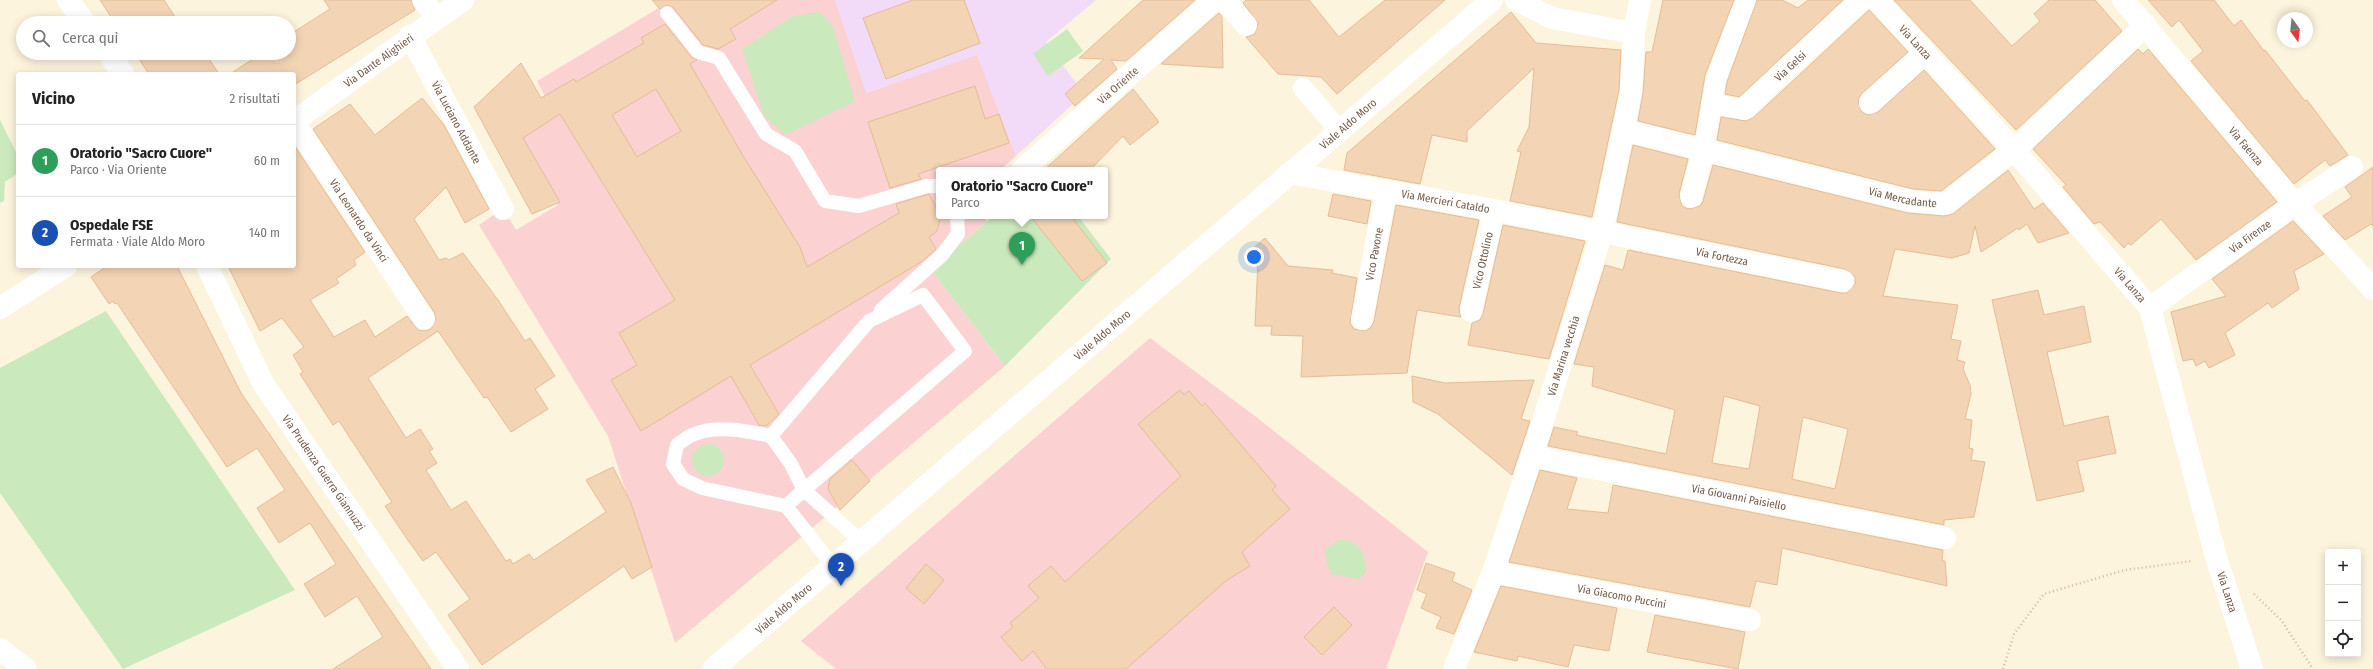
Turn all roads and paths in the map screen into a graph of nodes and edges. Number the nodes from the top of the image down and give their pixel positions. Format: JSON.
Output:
{"nodes":[{"id":1,"x":68,"y":0,"type":"edge"},
{"id":2,"x":423,"y":0,"type":"edge"},
{"id":3,"x":463,"y":0,"type":"edge"},
{"id":4,"x":1214,"y":0,"type":"edge"},
{"id":5,"x":1224,"y":0,"type":"edge"},
{"id":6,"x":1492,"y":0,"type":"edge"},
{"id":7,"x":1516,"y":0,"type":"edge"},
{"id":8,"x":1640,"y":0,"type":"edge"},
{"id":9,"x":1746,"y":0,"type":"edge"},
{"id":10,"x":1861,"y":0,"type":"edge"},
{"id":11,"x":1877,"y":0,"type":"edge"},
{"id":12,"x":2123,"y":0,"type":"edge"},
{"id":13,"x":667,"y":13,"type":"dead end"},
{"id":14,"x":80,"y":16,"type":"edge"},
{"id":15,"x":437,"y":18,"type":"junction"},
{"id":16,"x":1246,"y":25,"type":"dead end"},
{"id":17,"x":2146,"y":25,"type":"junction"},
{"id":18,"x":1634,"y":33,"type":"junction"},
{"id":19,"x":410,"y":36,"type":"junction"},
{"id":20,"x":1925,"y":53,"type":"junction"},
{"id":21,"x":113,"y":60,"type":"edge"},
{"id":22,"x":122,"y":72,"type":"edge"},
{"id":23,"x":1303,"y":88,"type":"dead end"},
{"id":24,"x":1870,"y":103,"type":"dead end"},
{"id":25,"x":1711,"y":104,"type":"junction"},
{"id":26,"x":1744,"y":109,"type":"joint"},
{"id":27,"x":296,"y":121,"type":"edge"},
{"id":28,"x":296,"y":125,"type":"edge"},
{"id":29,"x":1339,"y":130,"type":"junction"},
{"id":30,"x":1623,"y":130,"type":"junction"},
{"id":31,"x":1704,"y":149,"type":"junction"},
{"id":32,"x":2014,"y":150,"type":"junction"},
{"id":33,"x":1025,"y":167,"type":"edge"},
{"id":34,"x":2352,"y":167,"type":"dead end"},
{"id":35,"x":1289,"y":173,"type":"junction"},
{"id":36,"x":936,"y":186,"type":"edge"},
{"id":37,"x":1386,"y":190,"type":"junction"},
{"id":38,"x":1691,"y":197,"type":"dead end"},
{"id":39,"x":2295,"y":204,"type":"junction"},
{"id":40,"x":503,"y":209,"type":"dead end"},
{"id":41,"x":1494,"y":210,"type":"junction"},
{"id":42,"x":957,"y":219,"type":"edge"},
{"id":43,"x":1602,"y":232,"type":"junction"},
{"id":44,"x":63,"y":268,"type":"edge"},
{"id":45,"x":208,"y":268,"type":"edge"},
{"id":46,"x":1843,"y":281,"type":"dead end"},
{"id":47,"x":2373,"y":289,"type":"edge"},
{"id":48,"x":0,"y":308,"type":"edge"},
{"id":49,"x":2150,"y":308,"type":"junction"},
{"id":50,"x":1471,"y":311,"type":"dead end"},
{"id":51,"x":424,"y":319,"type":"dead end"},
{"id":52,"x":1362,"y":319,"type":"dead end"},
{"id":53,"x":869,"y":321,"type":"junction"},
{"id":54,"x":772,"y":436,"type":"junction"},
{"id":55,"x":1532,"y":456,"type":"junction"},
{"id":56,"x":804,"y":490,"type":"junction"},
{"id":57,"x":786,"y":506,"type":"junction"},
{"id":58,"x":1945,"y":538,"type":"dead end"},
{"id":59,"x":862,"y":542,"type":"junction"},
{"id":60,"x":2216,"y":557,"type":"junction"},
{"id":61,"x":834,"y":567,"type":"junction"},
{"id":62,"x":1493,"y":572,"type":"junction"},
{"id":63,"x":2252,"y":592,"type":"dead end"},
{"id":64,"x":1750,"y":620,"type":"dead end"},
{"id":65,"x":0,"y":649,"type":"edge"},
{"id":66,"x":26,"y":669,"type":"edge"},
{"id":67,"x":458,"y":669,"type":"edge"},
{"id":68,"x":713,"y":669,"type":"edge"},
{"id":69,"x":1454,"y":669,"type":"edge"},
{"id":70,"x":2003,"y":669,"type":"edge"},
{"id":71,"x":2252,"y":669,"type":"edge"},
{"id":72,"x":2313,"y":669,"type":"edge"}],
"edges":[{"from":1,"to":14,"type":"street"},
{"from":2,"to":15,"type":"street"},
{"from":3,"to":15,"type":"street","name":"Via Dante Alighieri"},
{"from":4,"to":33,"type":"street","name":"Via Oriente"},
{"from":5,"to":16,"type":"street"},
{"from":6,"to":29,"type":"street","name":"Viale Aldo Moro"},
{"from":7,"to":18,"type":"street"},
{"from":8,"to":18,"type":"street","name":"Via Marina vecchia"},
{"from":9,"to":25,"type":"street"},
{"from":10,"to":26,"type":"street","name":"Via Gelsi"},
{"from":11,"to":20,"type":"street","name":"Via Lanza"},
{"from":12,"to":17,"type":"street","name":"Via Faenza"},
{"from":13,"to":36,"type":"lane"},
{"from":15,"to":19,"type":"street","name":"Via Dante Alighieri"},
{"from":17,"to":32,"type":"street","name":"Via Mercadante"},
{"from":17,"to":39,"type":"street","name":"Via Faenza"},
{"from":18,"to":30,"type":"street","name":"Via Marina vecchia"},
{"from":19,"to":27,"type":"street","name":"Via Dante Alighieri"},
{"from":19,"to":40,"type":"street","name":"Via Luciano Addante"},
{"from":20,"to":24,"type":"street"},
{"from":20,"to":32,"type":"street","name":"Via Lanza"},
{"from":21,"to":22,"type":"street"},
{"from":23,"to":29,"type":"street"},
{"from":25,"to":26,"type":"street","name":"Via Gelsi"},
{"from":25,"to":31,"type":"street"},
{"from":28,"to":51,"type":"street","name":"Via Leonardo da Vinci"},
{"from":29,"to":35,"type":"street","name":"Viale Aldo Moro"},
{"from":30,"to":31,"type":"street","name":"Via Mercadante"},
{"from":30,"to":43,"type":"street","name":"Via Marina vecchia"},
{"from":31,"to":32,"type":"street","name":"Via Mercadante"},
{"from":31,"to":38,"type":"street"},
{"from":32,"to":49,"type":"street","name":"Via Lanza"},
{"from":34,"to":39,"type":"street","name":"Via Firenze"},
{"from":35,"to":37,"type":"street","name":"Via Mercieri Cataldo"},
{"from":35,"to":59,"type":"street","name":"Viale Aldo Moro"},
{"from":37,"to":41,"type":"street","name":"Via Mercieri Cataldo"},
{"from":37,"to":52,"type":"street","name":"Vico Pavone"},
{"from":39,"to":47,"type":"street","name":"Via Faenza"},
{"from":39,"to":49,"type":"street","name":"Via Firenze"},
{"from":41,"to":43,"type":"street","name":"Via Mercieri Cataldo"},
{"from":41,"to":50,"type":"street","name":"Vico Ottolino"},
{"from":42,"to":53,"type":"lane"},
{"from":43,"to":46,"type":"street","name":"Via Fortezza"},
{"from":43,"to":55,"type":"street","name":"Via Marina vecchia"},
{"from":44,"to":48,"type":"street"},
{"from":45,"to":67,"type":"street","name":"Via Prudenza Guerra Giannuzzi"},
{"from":49,"to":60,"type":"street","name":"Via Lanza"},
{"from":53,"to":54,"type":"lane"},
{"from":53,"to":56,"type":"lane"},
{"from":54,"to":56,"type":"lane"},
{"from":54,"to":57,"type":"lane"},
{"from":55,"to":58,"type":"street","name":"Via Giovanni Paisiello"},
{"from":55,"to":62,"type":"street","name":"Via Marina vecchia"},
{"from":56,"to":57,"type":"lane"},
{"from":56,"to":59,"type":"lane"},
{"from":57,"to":61,"type":"lane"},
{"from":59,"to":61,"type":"street","name":"Viale Aldo Moro"},
{"from":60,"to":70,"type":"path"},
{"from":60,"to":71,"type":"street","name":"Via Lanza"},
{"from":61,"to":68,"type":"street","name":"Viale Aldo Moro"},
{"from":62,"to":64,"type":"street","name":"Via Giacomo Puccini"},
{"from":62,"to":69,"type":"street","name":"Via Marina vecchia"},
{"from":63,"to":72,"type":"path"},
{"from":65,"to":66,"type":"street"}]}
